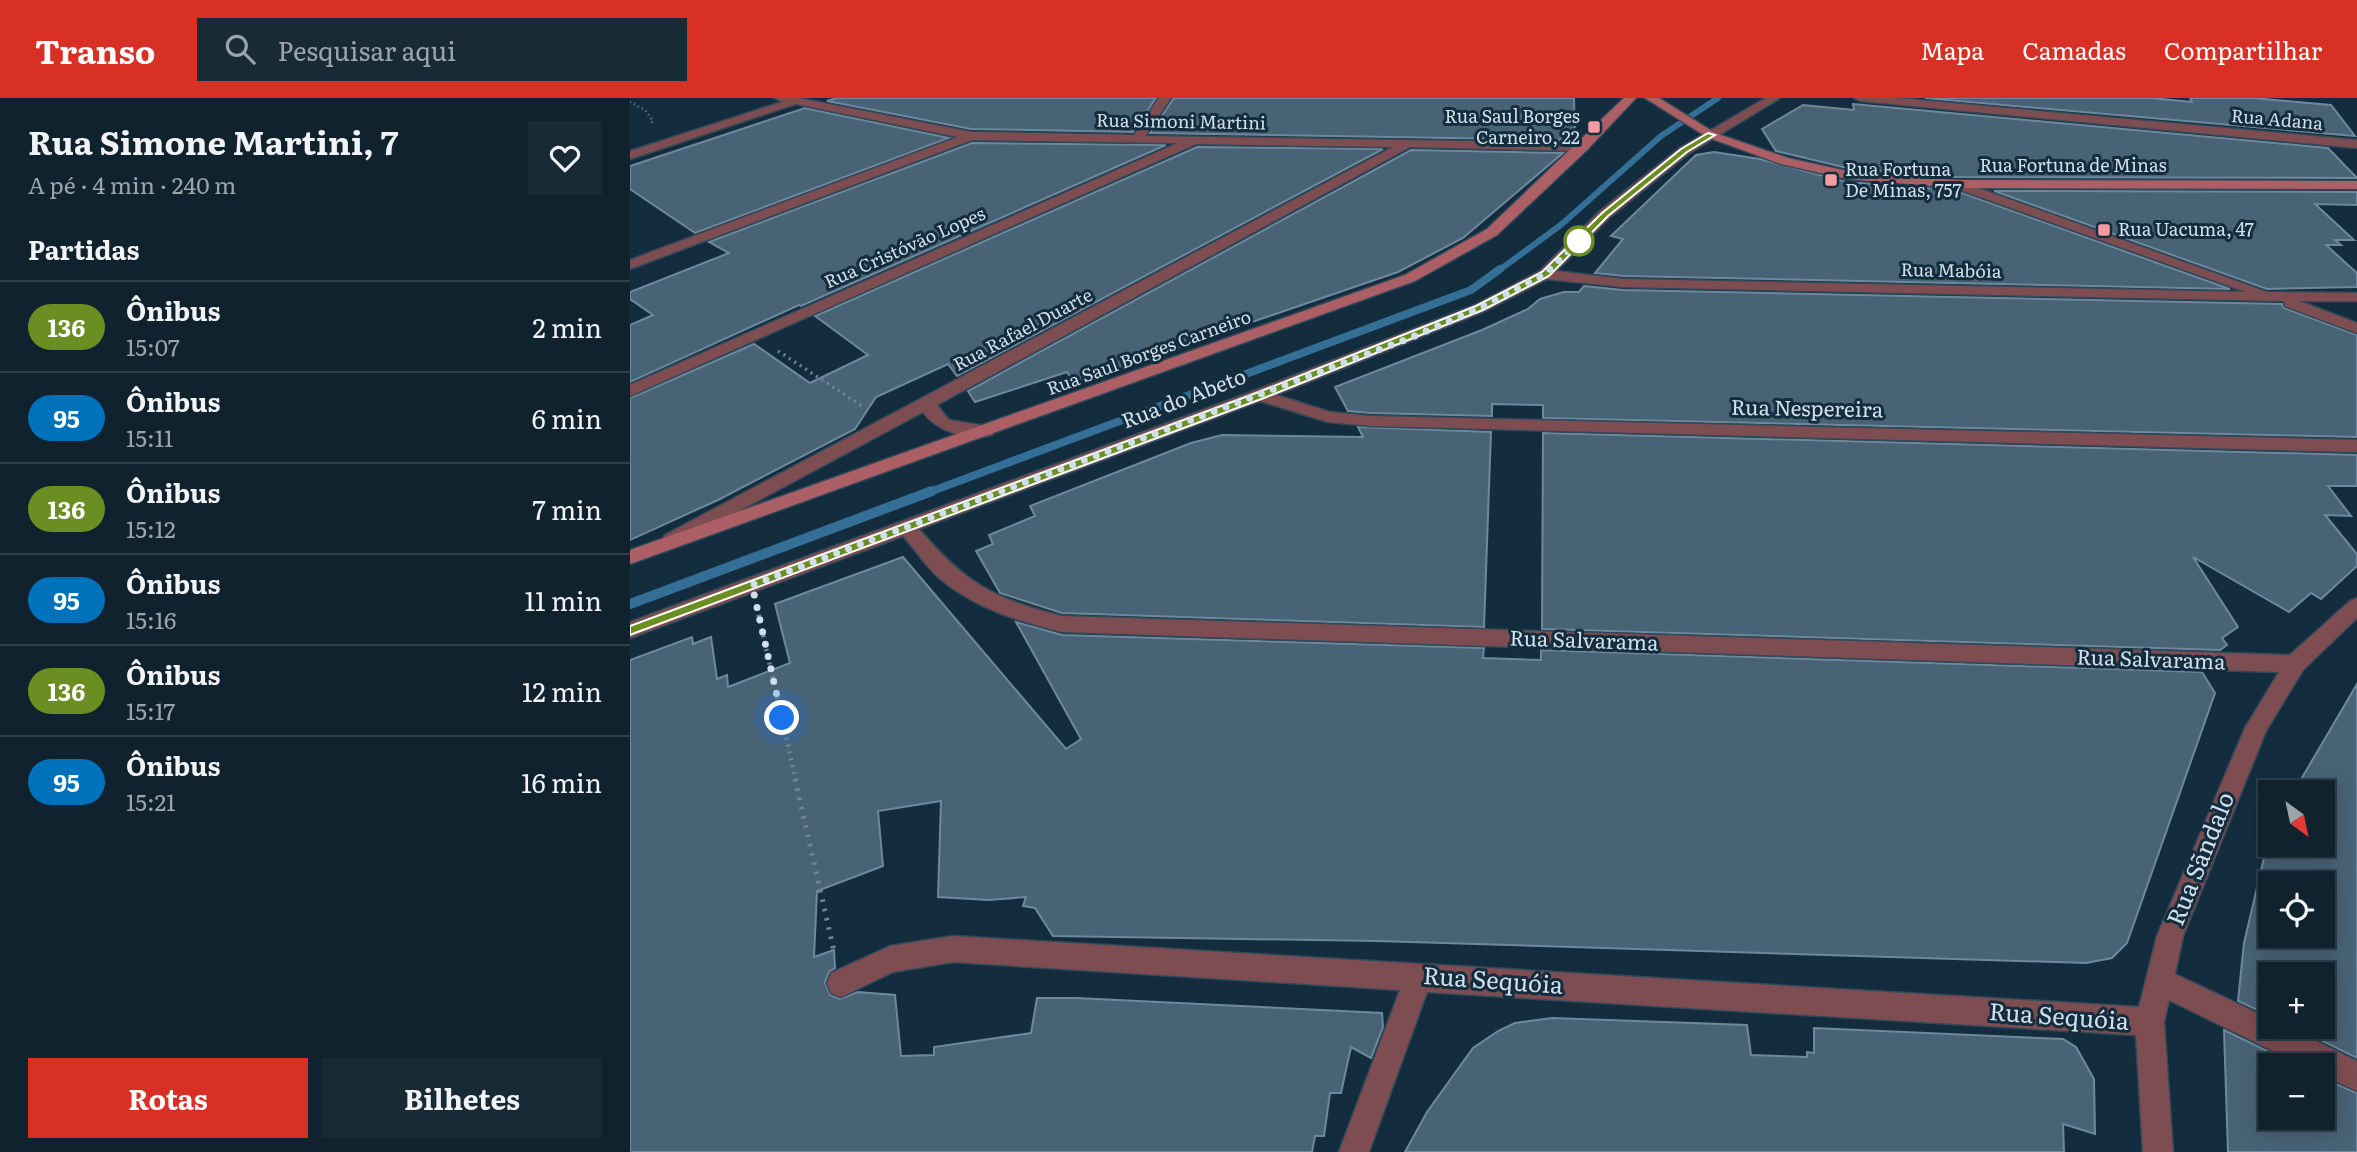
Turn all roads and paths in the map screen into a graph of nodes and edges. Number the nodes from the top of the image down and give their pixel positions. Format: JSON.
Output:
{"nodes":[{"id":1,"x":781,"y":98,"type":"edge"},
{"id":2,"x":1165,"y":98,"type":"edge"},
{"id":3,"x":1630,"y":98,"type":"edge"},
{"id":4,"x":1651,"y":98,"type":"edge"},
{"id":5,"x":1774,"y":98,"type":"edge"},
{"id":6,"x":1860,"y":98,"type":"edge"},
{"id":7,"x":795,"y":101,"type":"junction"},
{"id":8,"x":630,"y":102,"type":"edge"},
{"id":9,"x":646,"y":129,"type":"dead end"},
{"id":10,"x":1711,"y":135,"type":"junction"},
{"id":11,"x":971,"y":136,"type":"junction"},
{"id":12,"x":1137,"y":139,"type":"junction"},
{"id":13,"x":1196,"y":140,"type":"junction"},
{"id":14,"x":2357,"y":144,"type":"edge"},
{"id":15,"x":1406,"y":145,"type":"junction"},
{"id":16,"x":1583,"y":147,"type":"junction"},
{"id":17,"x":630,"y":155,"type":"edge"},
{"id":18,"x":1956,"y":184,"type":"junction"},
{"id":19,"x":2357,"y":185,"type":"edge"},
{"id":20,"x":630,"y":265,"type":"edge"},
{"id":21,"x":1545,"y":274,"type":"junction"},
{"id":22,"x":2357,"y":297,"type":"edge"},
{"id":23,"x":2276,"y":298,"type":"junction"},
{"id":24,"x":2357,"y":328,"type":"edge"},
{"id":25,"x":755,"y":336,"type":"junction"},
{"id":26,"x":630,"y":391,"type":"edge"},
{"id":27,"x":1260,"y":395,"type":"junction"},
{"id":28,"x":928,"y":403,"type":"junction"},
{"id":29,"x":889,"y":424,"type":"junction"},
{"id":30,"x":986,"y":431,"type":"junction"},
{"id":31,"x":2357,"y":446,"type":"edge"},
{"id":32,"x":907,"y":528,"type":"junction"},
{"id":33,"x":658,"y":547,"type":"junction"},
{"id":34,"x":630,"y":557,"type":"edge"},
{"id":35,"x":752,"y":585,"type":"junction"},
{"id":36,"x":2357,"y":606,"type":"edge"},
{"id":37,"x":630,"y":630,"type":"edge"},
{"id":38,"x":2295,"y":664,"type":"junction"},
{"id":39,"x":1419,"y":976,"type":"junction"},
{"id":40,"x":2160,"y":981,"type":"junction"},
{"id":41,"x":841,"y":983,"type":"joint"},
{"id":42,"x":2150,"y":1022,"type":"junction"},
{"id":43,"x":2357,"y":1076,"type":"edge"},
{"id":44,"x":1354,"y":1152,"type":"edge"},
{"id":45,"x":2158,"y":1152,"type":"edge"}],
"edges":[{"from":1,"to":7,"type":"street","name":"Rua Simoni Martini"},
{"from":2,"to":12,"type":"street"},
{"from":3,"to":16,"type":"street","name":"Rua Saul Borges Carneiro"},
{"from":4,"to":10,"type":"street","name":"Rua Fortuna de Minas"},
{"from":5,"to":10,"type":"street","name":"Rua do Abeto"},
{"from":6,"to":14,"type":"street","name":"Rua Adana"},
{"from":7,"to":11,"type":"street","name":"Rua Simoni Martini"},
{"from":7,"to":17,"type":"street"},
{"from":8,"to":9,"type":"path"},
{"from":10,"to":18,"type":"street","name":"Rua Fortuna de Minas"},
{"from":10,"to":21,"type":"street","name":"Rua do Abeto"},
{"from":11,"to":12,"type":"street","name":"Rua Simoni Martini"},
{"from":11,"to":20,"type":"street"},
{"from":12,"to":13,"type":"street","name":"Rua Simoni Martini"},
{"from":13,"to":15,"type":"street","name":"Rua Simoni Martini"},
{"from":13,"to":25,"type":"street","name":"Rua Cristóvão Lopes"},
{"from":15,"to":16,"type":"street","name":"Rua Simoni Martini"},
{"from":15,"to":28,"type":"street","name":"Rua Rafael Duarte"},
{"from":16,"to":30,"type":"street","name":"Rua Saul Borges Carneiro"},
{"from":18,"to":19,"type":"street","name":"Rua Fortuna de Minas"},
{"from":18,"to":23,"type":"street"},
{"from":21,"to":23,"type":"street","name":"Rua Mabóia"},
{"from":21,"to":27,"type":"street","name":"Rua do Abeto"},
{"from":22,"to":23,"type":"street","name":"Rua Mabóia"},
{"from":23,"to":24,"type":"street"},
{"from":25,"to":26,"type":"street","name":"Rua Cristóvão Lopes"},
{"from":25,"to":29,"type":"path"},
{"from":27,"to":31,"type":"street","name":"Rua Nespereira"},
{"from":27,"to":32,"type":"street","name":"Rua do Abeto"},
{"from":28,"to":29,"type":"street","name":"Rua Rafael Duarte"},
{"from":28,"to":30,"type":"street"},
{"from":29,"to":33,"type":"street","name":"Rua Rafael Duarte"},
{"from":30,"to":33,"type":"street","name":"Rua Saul Borges Carneiro"},
{"from":32,"to":35,"type":"street","name":"Rua do Abeto"},
{"from":32,"to":38,"type":"street","name":"Rua Salvarama"},
{"from":33,"to":34,"type":"street","name":"Rua Saul Borges Carneiro"},
{"from":35,"to":37,"type":"street","name":"Rua do Abeto"},
{"from":35,"to":41,"type":"path"},
{"from":36,"to":38,"type":"street","name":"Rua Sãndalo"},
{"from":38,"to":40,"type":"street","name":"Rua Sãndalo"},
{"from":39,"to":41,"type":"street","name":"Rua Sequóia"},
{"from":39,"to":42,"type":"street","name":"Rua Sequóia"},
{"from":39,"to":44,"type":"street"},
{"from":40,"to":42,"type":"street","name":"Rua Sãndalo"},
{"from":40,"to":43,"type":"street"},
{"from":42,"to":45,"type":"street","name":"Rua Sãndalo"}]}
